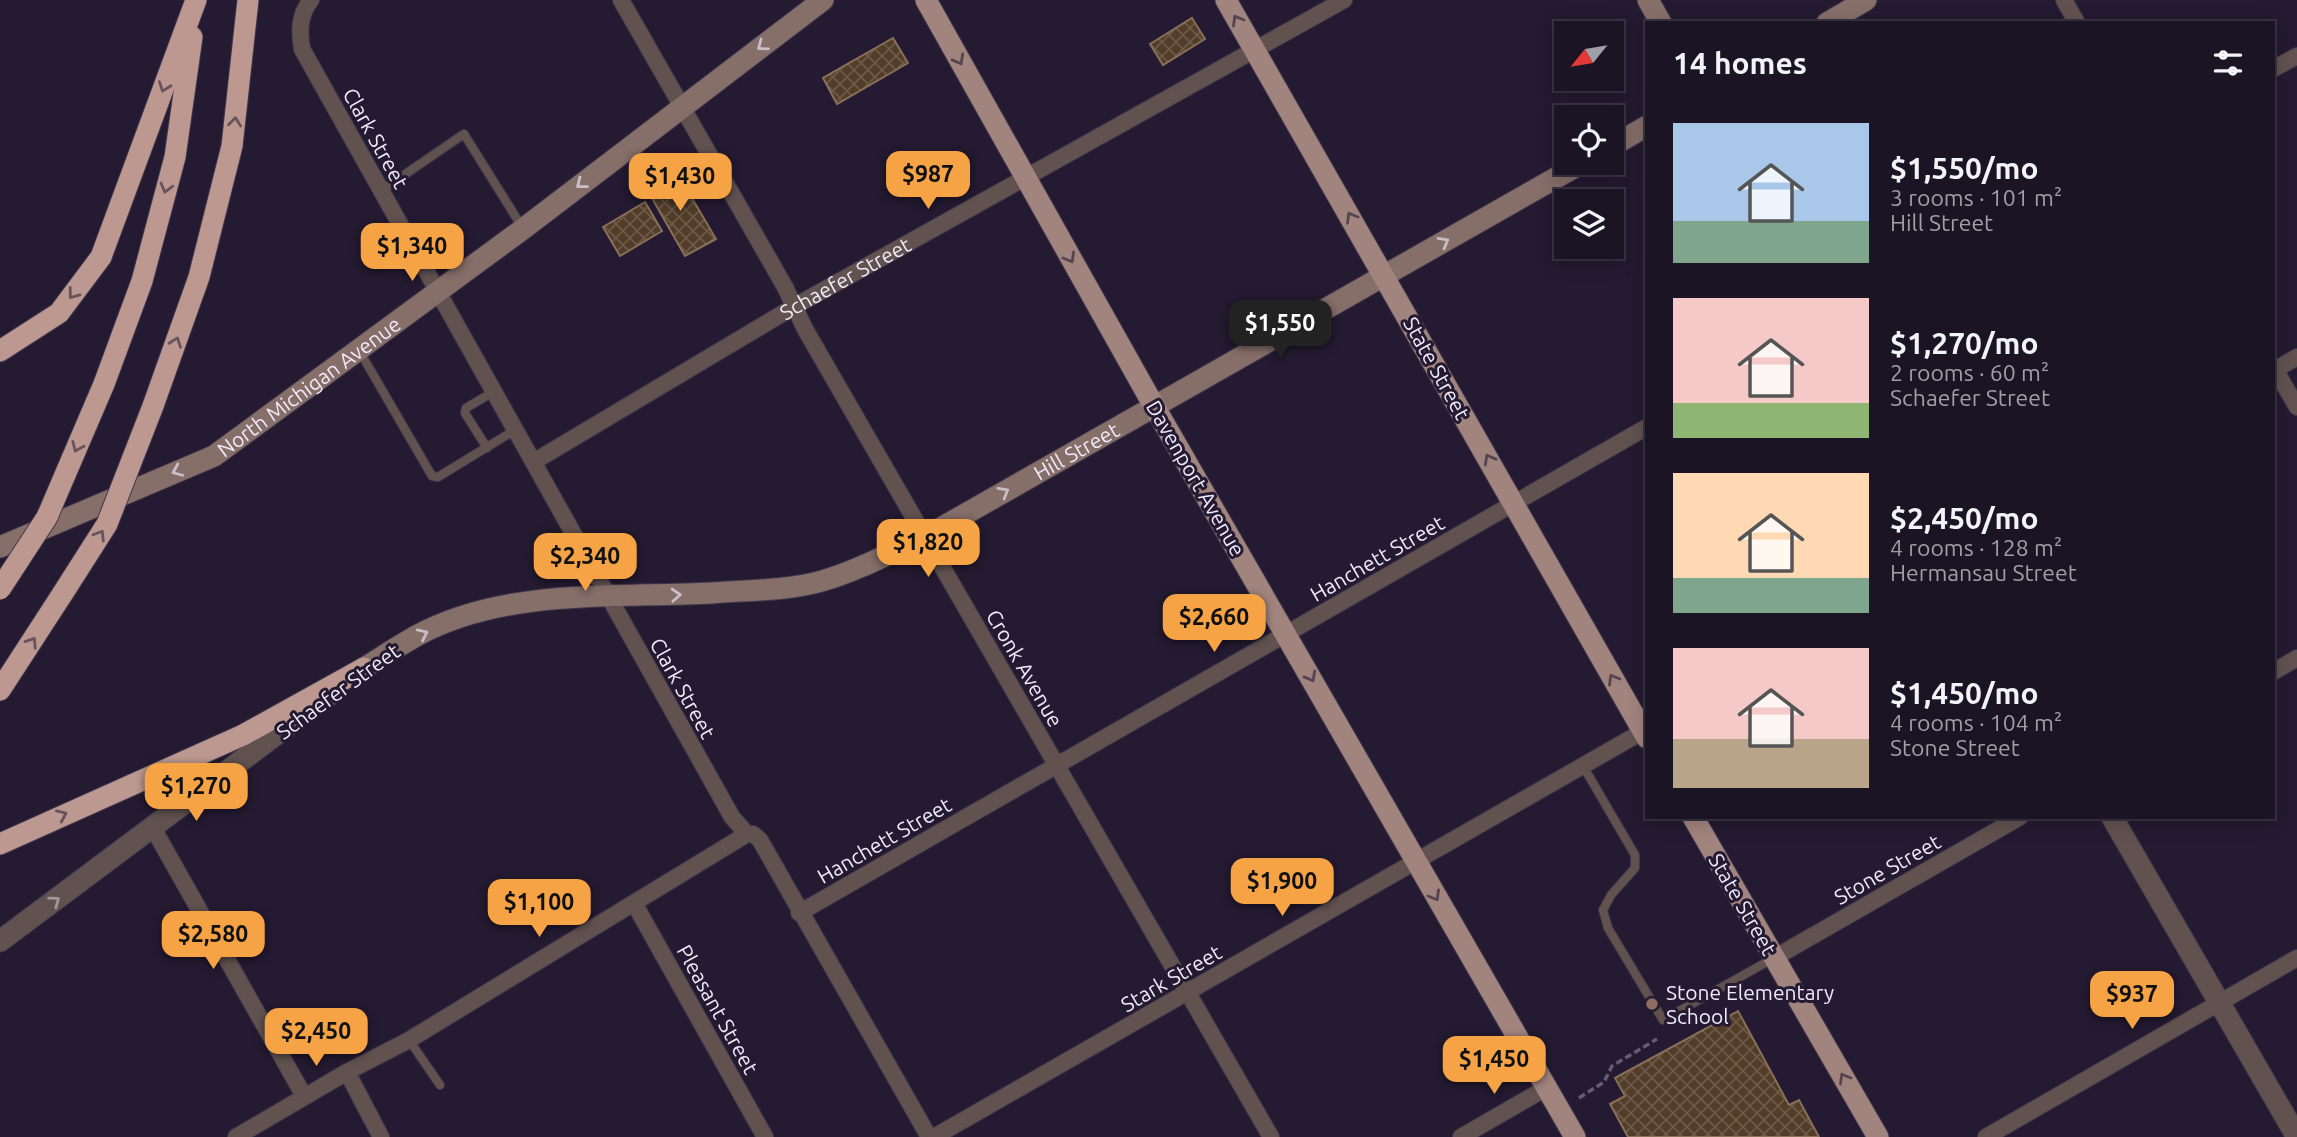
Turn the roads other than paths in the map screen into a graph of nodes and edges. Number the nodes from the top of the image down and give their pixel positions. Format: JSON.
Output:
{"nodes":[{"id":1,"x":196,"y":0,"type":"edge"},
{"id":2,"x":248,"y":0,"type":"edge"},
{"id":3,"x":311,"y":0,"type":"edge"},
{"id":4,"x":621,"y":0,"type":"edge"},
{"id":5,"x":926,"y":0,"type":"edge"},
{"id":6,"x":1226,"y":0,"type":"edge"},
{"id":7,"x":1344,"y":0,"type":"edge"},
{"id":8,"x":1648,"y":0,"type":"edge"},
{"id":9,"x":1867,"y":0,"type":"edge"},
{"id":10,"x":2064,"y":0,"type":"edge"},
{"id":11,"x":818,"y":2,"type":"edge"},
{"id":12,"x":1660,"y":21,"type":"edge"},
{"id":13,"x":1830,"y":21,"type":"edge"},
{"id":14,"x":2076,"y":21,"type":"edge"},
{"id":15,"x":1255,"y":51,"type":"junction"},
{"id":16,"x":2297,"y":56,"type":"edge"},
{"id":17,"x":2275,"y":68,"type":"edge"},
{"id":18,"x":682,"y":106,"type":"junction"},
{"id":19,"x":1645,"y":127,"type":"edge"},
{"id":20,"x":1624,"y":139,"type":"edge"},
{"id":21,"x":1561,"y":175,"type":"edge"},
{"id":22,"x":1025,"y":178,"type":"junction"},
{"id":23,"x":382,"y":190,"type":"junction"},
{"id":24,"x":523,"y":229,"type":"junction"},
{"id":25,"x":1385,"y":276,"type":"junction"},
{"id":26,"x":438,"y":290,"type":"junction"},
{"id":27,"x":795,"y":306,"type":"junction"},
{"id":28,"x":359,"y":349,"type":"junction"},
{"id":29,"x":0,"y":351,"type":"edge"},
{"id":30,"x":2297,"y":357,"type":"edge"},
{"id":31,"x":2275,"y":368,"type":"edge"},
{"id":32,"x":2275,"y":371,"type":"edge"},
{"id":33,"x":495,"y":391,"type":"junction"},
{"id":34,"x":1154,"y":406,"type":"junction"},
{"id":35,"x":2297,"y":407,"type":"edge"},
{"id":36,"x":1645,"y":428,"type":"edge"},
{"id":37,"x":517,"y":429,"type":"junction"},
{"id":38,"x":487,"y":448,"type":"junction"},
{"id":39,"x":535,"y":461,"type":"junction"},
{"id":40,"x":1514,"y":504,"type":"junction"},
{"id":41,"x":925,"y":537,"type":"junction"},
{"id":42,"x":0,"y":547,"type":"edge"},
{"id":43,"x":0,"y":589,"type":"edge"},
{"id":44,"x":608,"y":597,"type":"junction"},
{"id":45,"x":1287,"y":634,"type":"junction"},
{"id":46,"x":2297,"y":658,"type":"edge"},
{"id":47,"x":364,"y":668,"type":"junction"},
{"id":48,"x":2275,"y":671,"type":"edge"},
{"id":49,"x":0,"y":690,"type":"edge"},
{"id":50,"x":1645,"y":733,"type":"edge"},
{"id":51,"x":1057,"y":765,"type":"junction"},
{"id":52,"x":1583,"y":766,"type":"junction"},
{"id":53,"x":1694,"y":819,"type":"edge"},
{"id":54,"x":2017,"y":819,"type":"edge"},
{"id":55,"x":2113,"y":819,"type":"edge"},
{"id":56,"x":153,"y":828,"type":"junction"},
{"id":57,"x":747,"y":834,"type":"junction"},
{"id":58,"x":0,"y":844,"type":"edge"},
{"id":59,"x":1415,"y":862,"type":"junction"},
{"id":60,"x":634,"y":903,"type":"junction"},
{"id":61,"x":799,"y":913,"type":"junction"},
{"id":62,"x":0,"y":941,"type":"edge"},
{"id":63,"x":1774,"y":958,"type":"junction"},
{"id":64,"x":2297,"y":958,"type":"edge"},
{"id":65,"x":1187,"y":993,"type":"junction"},
{"id":66,"x":2220,"y":1002,"type":"junction"},
{"id":67,"x":410,"y":1040,"type":"junction"},
{"id":68,"x":347,"y":1072,"type":"junction"},
{"id":69,"x":440,"y":1085,"type":"dead end"},
{"id":70,"x":1546,"y":1088,"type":"junction"},
{"id":71,"x":304,"y":1096,"type":"junction"},
{"id":72,"x":236,"y":1137,"type":"edge"},
{"id":73,"x":381,"y":1137,"type":"edge"},
{"id":74,"x":765,"y":1137,"type":"edge"},
{"id":75,"x":929,"y":1137,"type":"edge"},
{"id":76,"x":934,"y":1137,"type":"edge"},
{"id":77,"x":1271,"y":1137,"type":"edge"},
{"id":78,"x":1461,"y":1137,"type":"edge"},
{"id":79,"x":1575,"y":1137,"type":"edge"},
{"id":80,"x":1878,"y":1137,"type":"edge"},
{"id":81,"x":1986,"y":1137,"type":"edge"},
{"id":82,"x":2297,"y":1137,"type":"edge"}],
"edges":[{"from":1,"to":29,"type":"highway","one_way":true},
{"from":1,"to":43,"type":"highway","one_way":true,"bridge":true},
{"from":49,"to":2,"type":"highway","one_way":true,"bridge":true},
{"from":3,"to":23,"type":"street","name":"Clark Street"},
{"from":4,"to":18,"type":"street","name":"Cronk Avenue"},
{"from":5,"to":22,"type":"main road","name":"Davenport Avenue","one_way":true},
{"from":15,"to":6,"type":"main road","name":"State Street","one_way":true},
{"from":7,"to":15,"type":"street","name":"Schaefer Street"},
{"from":8,"to":12,"type":"main road"},
{"from":9,"to":13,"type":"main road"},
{"from":10,"to":14,"type":"street"},
{"from":11,"to":18,"type":"main road","name":"North Michigan Avenue","one_way":true},
{"from":15,"to":22,"type":"street","name":"Schaefer Street"},
{"from":25,"to":15,"type":"main road","name":"State Street","one_way":true},
{"from":16,"to":17,"type":"street"},
{"from":18,"to":24,"type":"main road","name":"North Michigan Avenue","one_way":true},
{"from":18,"to":27,"type":"street","name":"Cronk Avenue"},
{"from":19,"to":20,"type":"main road"},
{"from":25,"to":21,"type":"main road","name":"Hill Street","one_way":true},
{"from":22,"to":27,"type":"street","name":"Schaefer Street"},
{"from":22,"to":34,"type":"main road","name":"Davenport Avenue","one_way":true},
{"from":23,"to":24,"type":"lane"},
{"from":23,"to":26,"type":"street","name":"Clark Street"},
{"from":24,"to":26,"type":"main road","name":"North Michigan Avenue"},
{"from":25,"to":34,"type":"main road","name":"Hill Street"},
{"from":40,"to":25,"type":"main road","name":"State Street","one_way":true},
{"from":26,"to":28,"type":"main road","name":"North Michigan Avenue"},
{"from":26,"to":33,"type":"street","name":"Clark Street"},
{"from":27,"to":39,"type":"street","name":"Schaefer Street"},
{"from":27,"to":41,"type":"street","name":"Cronk Avenue"},
{"from":28,"to":38,"type":"lane"},
{"from":28,"to":42,"type":"main road","name":"North Michigan Avenue","one_way":true},
{"from":30,"to":31,"type":"street"},
{"from":32,"to":35,"type":"street"},
{"from":33,"to":37,"type":"street","name":"Clark Street"},
{"from":33,"to":38,"type":"lane"},
{"from":41,"to":34,"type":"main road","name":"Hill Street","one_way":true},
{"from":34,"to":45,"type":"main road","name":"Davenport Avenue"},
{"from":36,"to":40,"type":"street","name":"Hanchett Street"},
{"from":37,"to":38,"type":"lane"},
{"from":37,"to":39,"type":"street","name":"Clark Street"},
{"from":39,"to":44,"type":"street","name":"Clark Street"},
{"from":40,"to":45,"type":"street","name":"Hanchett Street"},
{"from":50,"to":40,"type":"main road","name":"State Street","one_way":true},
{"from":44,"to":41,"type":"main road","name":"Hill Street","one_way":true},
{"from":41,"to":51,"type":"street","name":"Cronk Avenue"},
{"from":47,"to":44,"type":"main road","name":"Schaefer Street","one_way":true},
{"from":44,"to":57,"type":"street","name":"Clark Street"},
{"from":45,"to":51,"type":"street","name":"Hanchett Street"},
{"from":45,"to":59,"type":"main road","name":"Davenport Avenue","one_way":true},
{"from":46,"to":48,"type":"street"},
{"from":47,"to":56,"type":"street","name":"Schaefer Street"},
{"from":58,"to":47,"type":"highway","one_way":true},
{"from":50,"to":52,"type":"street","name":"Stark Street"},
{"from":51,"to":61,"type":"street","name":"Hanchett Street"},
{"from":51,"to":65,"type":"street","name":"Cronk Avenue"},
{"from":52,"to":59,"type":"street","name":"Stark Street"},
{"from":52,"to":63,"type":"lane"},
{"from":53,"to":63,"type":"main road","name":"State Street"},
{"from":54,"to":63,"type":"street","name":"Stone Street"},
{"from":55,"to":66,"type":"street"},
{"from":62,"to":56,"type":"street","name":"Schaefer Street","one_way":true},
{"from":56,"to":71,"type":"street"},
{"from":57,"to":60,"type":"street"},
{"from":57,"to":61,"type":"street","name":"Clark Street"},
{"from":59,"to":65,"type":"street","name":"Stark Street"},
{"from":59,"to":70,"type":"main road","name":"Davenport Avenue","one_way":true},
{"from":60,"to":67,"type":"street"},
{"from":60,"to":74,"type":"street","name":"Pleasant Street"},
{"from":61,"to":75,"type":"street","name":"Clark Street"},
{"from":80,"to":63,"type":"main road","name":"State Street","one_way":true},
{"from":64,"to":66,"type":"street"},
{"from":65,"to":76,"type":"street","name":"Stark Street"},
{"from":65,"to":77,"type":"street","name":"Cronk Avenue"},
{"from":66,"to":81,"type":"street"},
{"from":66,"to":82,"type":"street"},
{"from":67,"to":68,"type":"street"},
{"from":67,"to":69,"type":"lane"},
{"from":68,"to":71,"type":"street"},
{"from":68,"to":73,"type":"street"},
{"from":70,"to":78,"type":"street"},
{"from":70,"to":79,"type":"main road","name":"Davenport Avenue"},
{"from":71,"to":72,"type":"street"}]}
